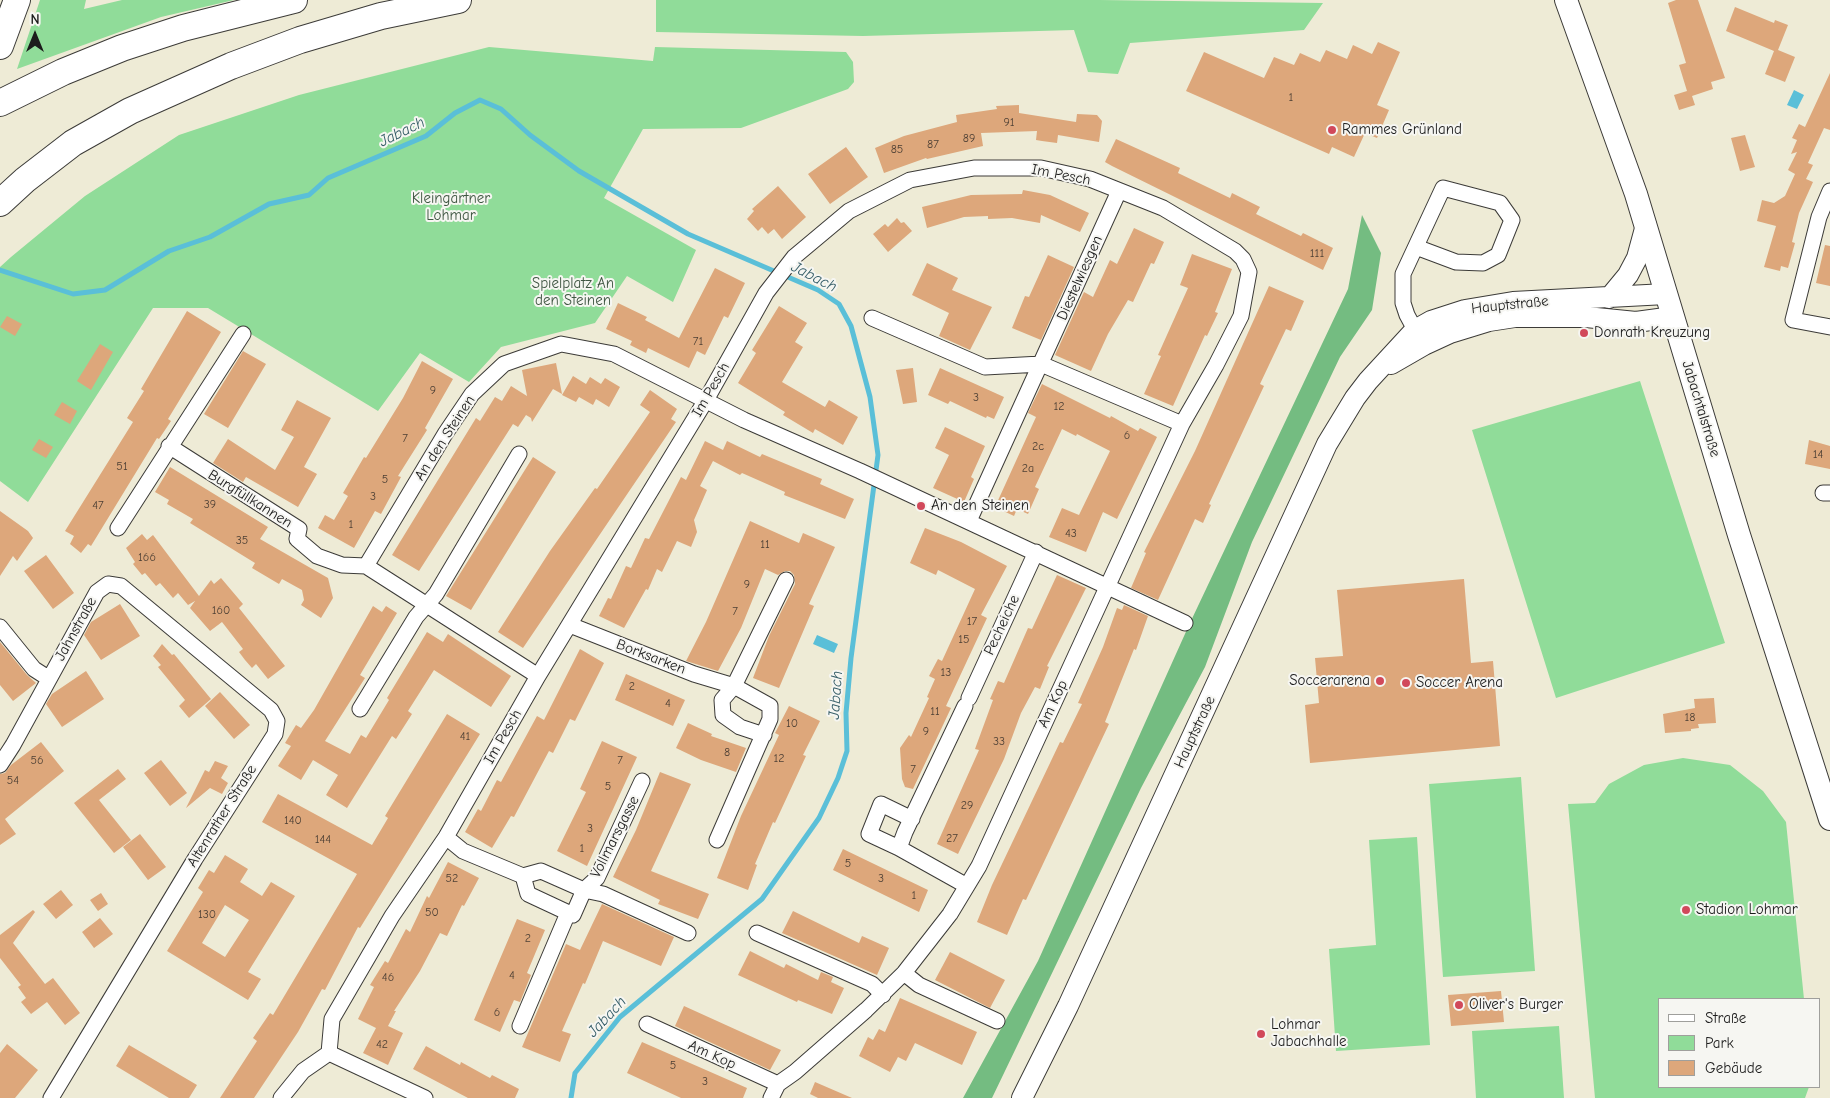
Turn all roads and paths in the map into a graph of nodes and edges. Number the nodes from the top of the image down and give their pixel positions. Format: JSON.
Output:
{"nodes":[{"id":1,"x":17,"y":0,"type":"edge"},
{"id":2,"x":294,"y":0,"type":"edge"},
{"id":3,"x":458,"y":0,"type":"edge"},
{"id":4,"x":1566,"y":0,"type":"edge"},
{"id":5,"x":0,"y":46,"type":"edge"},
{"id":6,"x":0,"y":103,"type":"edge"},
{"id":7,"x":1119,"y":191,"type":"junction"},
{"id":8,"x":1830,"y":191,"type":"edge"},
{"id":9,"x":0,"y":203,"type":"edge"},
{"id":10,"x":1646,"y":226,"type":"junction"},
{"id":11,"x":1416,"y":247,"type":"junction"},
{"id":12,"x":1666,"y":294,"type":"junction"},
{"id":13,"x":1608,"y":298,"type":"junction"},
{"id":14,"x":1673,"y":317,"type":"junction"},
{"id":15,"x":872,"y":318,"type":"dead end"},
{"id":16,"x":1830,"y":328,"type":"edge"},
{"id":17,"x":244,"y":334,"type":"dead end"},
{"id":18,"x":1419,"y":337,"type":"junction"},
{"id":19,"x":1041,"y":364,"type":"junction"},
{"id":20,"x":706,"y":400,"type":"junction"},
{"id":21,"x":1182,"y":424,"type":"junction"},
{"id":22,"x":169,"y":446,"type":"junction"},
{"id":23,"x":519,"y":454,"type":"dead end"},
{"id":24,"x":969,"y":521,"type":"junction"},
{"id":25,"x":118,"y":528,"type":"dead end"},
{"id":26,"x":1036,"y":552,"type":"junction"},
{"id":27,"x":366,"y":566,"type":"junction"},
{"id":28,"x":786,"y":580,"type":"dead end"},
{"id":29,"x":108,"y":584,"type":"joint"},
{"id":30,"x":1108,"y":588,"type":"junction"},
{"id":31,"x":427,"y":606,"type":"junction"},
{"id":32,"x":1185,"y":623,"type":"dead end"},
{"id":33,"x":570,"y":625,"type":"junction"},
{"id":34,"x":0,"y":627,"type":"edge"},
{"id":35,"x":538,"y":676,"type":"junction"},
{"id":36,"x":48,"y":678,"type":"junction"},
{"id":37,"x":734,"y":686,"type":"junction"},
{"id":38,"x":360,"y":709,"type":"dead end"},
{"id":39,"x":764,"y":735,"type":"junction"},
{"id":40,"x":0,"y":765,"type":"edge"},
{"id":41,"x":642,"y":781,"type":"dead end"},
{"id":42,"x":912,"y":819,"type":"junction"},
{"id":43,"x":1830,"y":820,"type":"edge"},
{"id":44,"x":446,"y":837,"type":"junction"},
{"id":45,"x":717,"y":840,"type":"dead end"},
{"id":46,"x":899,"y":848,"type":"junction"},
{"id":47,"x":523,"y":876,"type":"junction"},
{"id":48,"x":967,"y":886,"type":"junction"},
{"id":49,"x":584,"y":890,"type":"junction"},
{"id":50,"x":568,"y":913,"type":"junction"},
{"id":51,"x":688,"y":934,"type":"dead end"},
{"id":52,"x":757,"y":934,"type":"dead end"},
{"id":53,"x":904,"y":973,"type":"junction"},
{"id":54,"x":883,"y":995,"type":"junction"},
{"id":55,"x":997,"y":1020,"type":"dead end"},
{"id":56,"x":647,"y":1024,"type":"dead end"},
{"id":57,"x":520,"y":1026,"type":"dead end"},
{"id":58,"x":328,"y":1053,"type":"junction"},
{"id":59,"x":778,"y":1084,"type":"junction"},
{"id":60,"x":51,"y":1098,"type":"edge"},
{"id":61,"x":280,"y":1098,"type":"edge"},
{"id":62,"x":425,"y":1098,"type":"edge"},
{"id":63,"x":771,"y":1098,"type":"edge"},
{"id":64,"x":1022,"y":1098,"type":"edge"}],
"edges":[{"from":1,"to":5,"type":"highway"},
{"from":2,"to":6,"type":"highway"},
{"from":3,"to":9,"type":"highway"},
{"from":4,"to":10,"type":"main road","name":"Jabachtalstraße"},
{"from":7,"to":19,"type":"street","name":"Diestelwiesgen"},
{"from":7,"to":20,"type":"street","name":"Im Pesch"},
{"from":7,"to":21,"type":"street","name":"Im Pesch"},
{"from":8,"to":16,"type":"street"},
{"from":10,"to":12,"type":"main road","name":"Jabachtalstraße"},
{"from":10,"to":13,"type":"main road"},
{"from":11,"to":11,"type":"street"},
{"from":11,"to":18,"type":"street"},
{"from":12,"to":13,"type":"main road","name":"Hauptstraße"},
{"from":12,"to":14,"type":"main road","name":"Jabachtalstraße"},
{"from":13,"to":18,"type":"main road","name":"Hauptstraße"},
{"from":14,"to":18,"type":"main road","name":"Hauptstraße"},
{"from":14,"to":43,"type":"main road","name":"Jabachtalstraße"},
{"from":15,"to":19,"type":"street"},
{"from":17,"to":22,"type":"street"},
{"from":18,"to":64,"type":"main road","name":"Hauptstraße"},
{"from":19,"to":21,"type":"street"},
{"from":19,"to":24,"type":"street","name":"Diestelwiesgen"},
{"from":20,"to":24,"type":"street","name":"An den Steinen"},
{"from":20,"to":27,"type":"street","name":"An den Steinen"},
{"from":20,"to":33,"type":"street","name":"Im Pesch"},
{"from":21,"to":30,"type":"street","name":"Am Kop"},
{"from":22,"to":25,"type":"street"},
{"from":22,"to":27,"type":"street","name":"Burgfüllkannen"},
{"from":23,"to":31,"type":"street"},
{"from":24,"to":26,"type":"street","name":"An den Steinen"},
{"from":26,"to":30,"type":"street","name":"An den Steinen"},
{"from":26,"to":42,"type":"street","name":"Pecheiche"},
{"from":27,"to":31,"type":"street"},
{"from":28,"to":37,"type":"street"},
{"from":29,"to":36,"type":"street","name":"Jahnstraße"},
{"from":29,"to":60,"type":"street","name":"Altenrather Straße"},
{"from":30,"to":32,"type":"street","name":"An den Steinen"},
{"from":30,"to":48,"type":"street","name":"Am Kop"},
{"from":31,"to":35,"type":"street"},
{"from":31,"to":38,"type":"street"},
{"from":33,"to":35,"type":"street","name":"Im Pesch"},
{"from":33,"to":37,"type":"street","name":"Borksarken"},
{"from":34,"to":36,"type":"street","name":"Jahnstraße"},
{"from":35,"to":44,"type":"street","name":"Im Pesch"},
{"from":36,"to":40,"type":"street","name":"Jahnstraße"},
{"from":37,"to":39,"type":"street","name":"Borksarken"},
{"from":37,"to":39,"type":"street"},
{"from":39,"to":45,"type":"street","name":"Borksarken"},
{"from":41,"to":49,"type":"street","name":"Vollmarsgasse"},
{"from":42,"to":46,"type":"street","name":"Pecheiche"},
{"from":42,"to":46,"type":"street"},
{"from":44,"to":47,"type":"street","name":"Vollmarsgasse"},
{"from":44,"to":58,"type":"street","name":"Im Pesch"},
{"from":46,"to":48,"type":"street"},
{"from":47,"to":49,"type":"street","name":"Vollmarsgasse"},
{"from":47,"to":50,"type":"street"},
{"from":48,"to":53,"type":"street","name":"Am Kop"},
{"from":49,"to":50,"type":"street","name":"Vollmarsgasse"},
{"from":49,"to":51,"type":"street","name":"Vollmarsgasse"},
{"from":50,"to":57,"type":"street","name":"Vollmarsgasse"},
{"from":52,"to":54,"type":"street"},
{"from":53,"to":54,"type":"street","name":"Am Kop"},
{"from":53,"to":55,"type":"street"},
{"from":54,"to":59,"type":"street","name":"Am Kop"},
{"from":56,"to":59,"type":"street","name":"Am Kop"},
{"from":58,"to":61,"type":"street"},
{"from":58,"to":62,"type":"street"},
{"from":59,"to":63,"type":"street","name":"Am Kop"}]}
